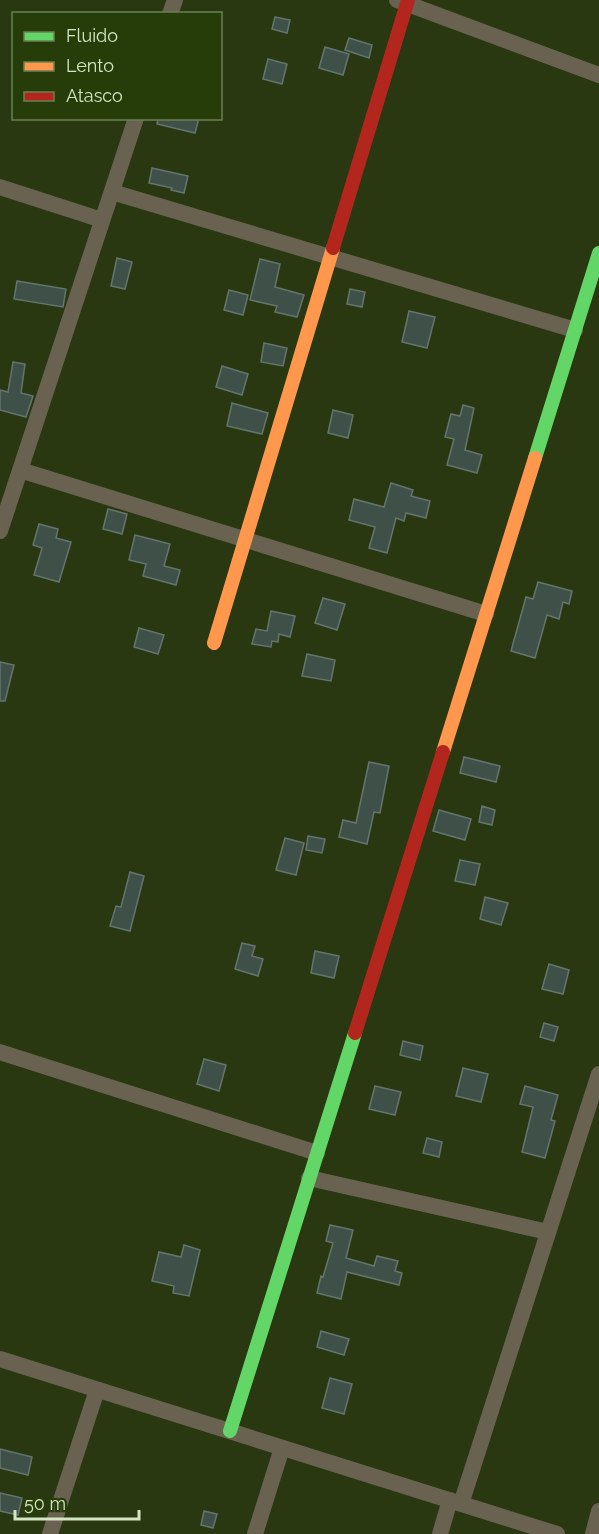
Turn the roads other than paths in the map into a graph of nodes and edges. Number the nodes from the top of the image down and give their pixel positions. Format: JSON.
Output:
{"nodes":[{"id":1,"x":404,"y":1,"type":"edge"},
{"id":2,"x":599,"y":75,"type":"edge"},
{"id":3,"x":135,"y":120,"type":"edge"},
{"id":4,"x":0,"y":187,"type":"edge"},
{"id":5,"x":112,"y":192,"type":"junction"},
{"id":6,"x":102,"y":220,"type":"junction"},
{"id":7,"x":599,"y":253,"type":"edge"},
{"id":8,"x":330,"y":257,"type":"junction"},
{"id":9,"x":575,"y":330,"type":"junction"},
{"id":10,"x":20,"y":470,"type":"junction"},
{"id":11,"x":0,"y":531,"type":"edge"},
{"id":12,"x":245,"y":540,"type":"junction"},
{"id":13,"x":486,"y":614,"type":"junction"},
{"id":14,"x":214,"y":643,"type":"dead end"},
{"id":15,"x":0,"y":1052,"type":"edge"},
{"id":16,"x":599,"y":1074,"type":"edge"},
{"id":17,"x":317,"y":1153,"type":"junction"},
{"id":18,"x":309,"y":1178,"type":"junction"},
{"id":19,"x":548,"y":1232,"type":"junction"},
{"id":20,"x":0,"y":1359,"type":"edge"},
{"id":21,"x":97,"y":1390,"type":"junction"},
{"id":22,"x":230,"y":1431,"type":"junction"},
{"id":23,"x":282,"y":1448,"type":"junction"},
{"id":24,"x":455,"y":1502,"type":"junction"},
{"id":25,"x":599,"y":1511,"type":"edge"},
{"id":26,"x":50,"y":1534,"type":"edge"},
{"id":27,"x":255,"y":1534,"type":"edge"},
{"id":28,"x":440,"y":1534,"type":"edge"},
{"id":29,"x":556,"y":1534,"type":"edge"},
{"id":30,"x":593,"y":1534,"type":"edge"}],
"edges":[{"from":1,"to":2,"type":"street"},
{"from":1,"to":8,"type":"street"},
{"from":3,"to":5,"type":"street"},
{"from":4,"to":6,"type":"street"},
{"from":5,"to":6,"type":"street"},
{"from":5,"to":8,"type":"street"},
{"from":6,"to":10,"type":"street"},
{"from":7,"to":9,"type":"street"},
{"from":8,"to":9,"type":"street"},
{"from":8,"to":12,"type":"street"},
{"from":9,"to":13,"type":"street"},
{"from":10,"to":11,"type":"street"},
{"from":10,"to":12,"type":"street"},
{"from":12,"to":13,"type":"street"},
{"from":12,"to":14,"type":"street"},
{"from":13,"to":17,"type":"street"},
{"from":15,"to":17,"type":"street"},
{"from":16,"to":19,"type":"street"},
{"from":17,"to":18,"type":"street"},
{"from":18,"to":19,"type":"street"},
{"from":18,"to":22,"type":"street"},
{"from":19,"to":24,"type":"street"},
{"from":20,"to":21,"type":"street"},
{"from":21,"to":22,"type":"street"},
{"from":21,"to":26,"type":"street"},
{"from":22,"to":23,"type":"street"},
{"from":23,"to":24,"type":"street"},
{"from":23,"to":27,"type":"street"},
{"from":24,"to":28,"type":"street"},
{"from":24,"to":29,"type":"street"},
{"from":25,"to":30,"type":"street"}]}
